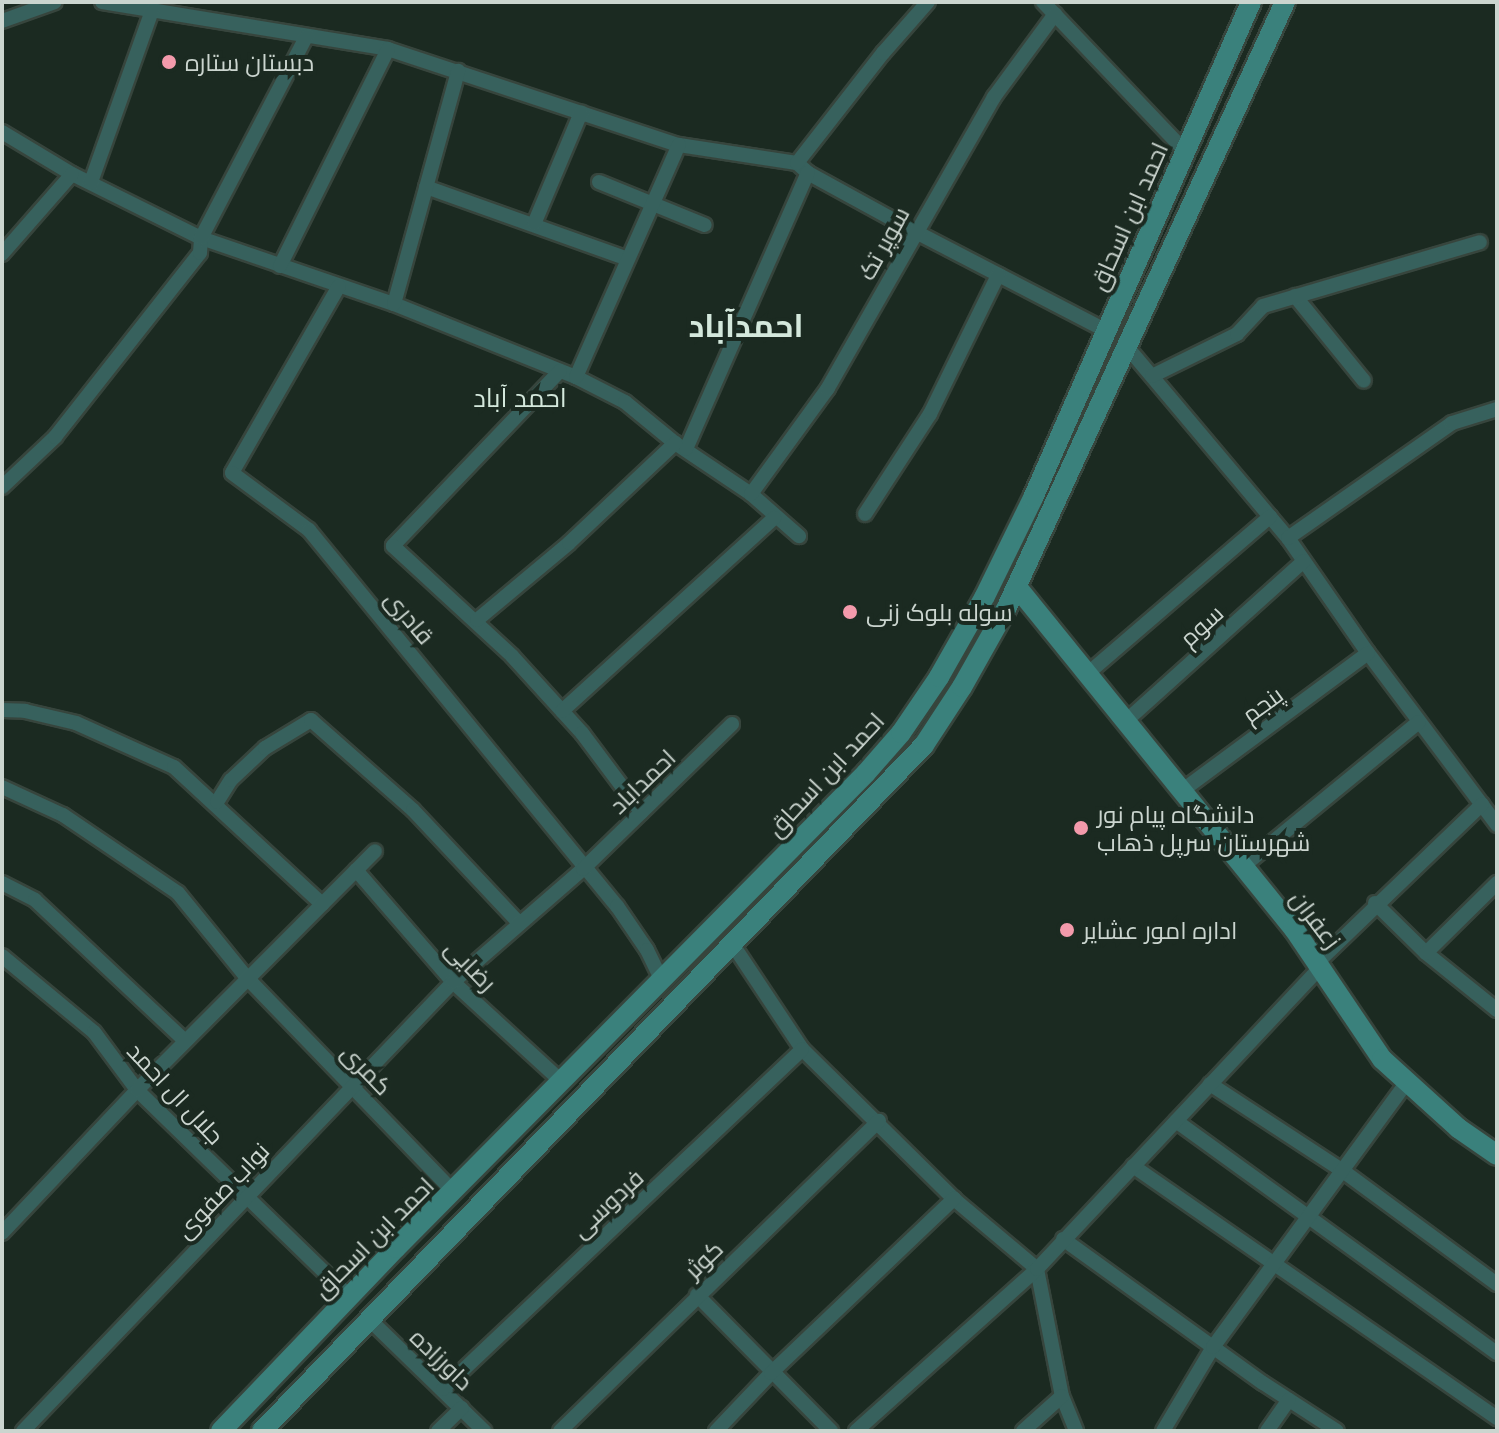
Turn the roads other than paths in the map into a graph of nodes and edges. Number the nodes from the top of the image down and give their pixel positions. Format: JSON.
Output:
{"nodes":[{"id":1,"x":55,"y":2,"type":"edge"},
{"id":2,"x":102,"y":2,"type":"edge"},
{"id":3,"x":928,"y":2,"type":"edge"},
{"id":4,"x":1043,"y":2,"type":"edge"},
{"id":5,"x":1251,"y":2,"type":"edge"},
{"id":6,"x":1285,"y":2,"type":"edge"},
{"id":7,"x":152,"y":11,"type":"junction"},
{"id":8,"x":1055,"y":14,"type":"junction"},
{"id":9,"x":2,"y":21,"type":"edge"},
{"id":10,"x":306,"y":37,"type":"junction"},
{"id":11,"x":388,"y":49,"type":"junction"},
{"id":12,"x":458,"y":71,"type":"junction"},
{"id":13,"x":581,"y":113,"type":"junction"},
{"id":14,"x":2,"y":132,"type":"edge"},
{"id":15,"x":679,"y":145,"type":"junction"},
{"id":16,"x":1185,"y":151,"type":"junction"},
{"id":17,"x":802,"y":168,"type":"junction"},
{"id":18,"x":72,"y":174,"type":"junction"},
{"id":19,"x":91,"y":182,"type":"junction"},
{"id":20,"x":599,"y":182,"type":"dead end"},
{"id":21,"x":426,"y":187,"type":"junction"},
{"id":22,"x":653,"y":204,"type":"junction"},
{"id":23,"x":534,"y":224,"type":"junction"},
{"id":24,"x":705,"y":225,"type":"dead end"},
{"id":25,"x":914,"y":231,"type":"junction"},
{"id":26,"x":201,"y":238,"type":"junction"},
{"id":27,"x":1480,"y":242,"type":"dead end"},
{"id":28,"x":2,"y":254,"type":"edge"},
{"id":29,"x":628,"y":259,"type":"junction"},
{"id":30,"x":280,"y":266,"type":"junction"},
{"id":31,"x":998,"y":275,"type":"junction"},
{"id":32,"x":339,"y":286,"type":"junction"},
{"id":33,"x":1295,"y":296,"type":"junction"},
{"id":34,"x":394,"y":304,"type":"junction"},
{"id":35,"x":1105,"y":330,"type":"junction"},
{"id":36,"x":1128,"y":348,"type":"junction"},
{"id":37,"x":560,"y":371,"type":"junction"},
{"id":38,"x":1152,"y":376,"type":"junction"},
{"id":39,"x":576,"y":377,"type":"junction"},
{"id":40,"x":1364,"y":381,"type":"dead end"},
{"id":41,"x":1497,"y":409,"type":"edge"},
{"id":42,"x":680,"y":446,"type":"junction"},
{"id":43,"x":2,"y":487,"type":"edge"},
{"id":44,"x":751,"y":494,"type":"junction"},
{"id":45,"x":865,"y":514,"type":"dead end"},
{"id":46,"x":1270,"y":517,"type":"junction"},
{"id":47,"x":774,"y":518,"type":"junction"},
{"id":48,"x":799,"y":536,"type":"dead end"},
{"id":49,"x":1288,"y":538,"type":"junction"},
{"id":50,"x":1304,"y":561,"type":"junction"},
{"id":51,"x":1017,"y":587,"type":"junction"},
{"id":52,"x":477,"y":620,"type":"junction"},
{"id":53,"x":1368,"y":653,"type":"junction"},
{"id":54,"x":1086,"y":675,"type":"junction"},
{"id":55,"x":2,"y":710,"type":"edge"},
{"id":56,"x":562,"y":711,"type":"junction"},
{"id":57,"x":1126,"y":721,"type":"junction"},
{"id":58,"x":1419,"y":722,"type":"junction"},
{"id":59,"x":732,"y":724,"type":"dead end"},
{"id":60,"x":2,"y":787,"type":"edge"},
{"id":61,"x":1183,"y":790,"type":"junction"},
{"id":62,"x":217,"y":802,"type":"junction"},
{"id":63,"x":1482,"y":804,"type":"junction"},
{"id":64,"x":641,"y":812,"type":"junction"},
{"id":65,"x":1497,"y":825,"type":"edge"},
{"id":66,"x":375,"y":851,"type":"dead end"},
{"id":67,"x":1241,"y":868,"type":"junction"},
{"id":68,"x":583,"y":869,"type":"junction"},
{"id":69,"x":356,"y":870,"type":"junction"},
{"id":70,"x":2,"y":883,"type":"edge"},
{"id":71,"x":1497,"y":883,"type":"edge"},
{"id":72,"x":1375,"y":903,"type":"junction"},
{"id":73,"x":322,"y":904,"type":"junction"},
{"id":74,"x":520,"y":924,"type":"junction"},
{"id":75,"x":699,"y":943,"type":"junction"},
{"id":76,"x":733,"y":945,"type":"junction"},
{"id":77,"x":1426,"y":953,"type":"junction"},
{"id":78,"x":2,"y":956,"type":"edge"},
{"id":79,"x":717,"y":960,"type":"junction"},
{"id":80,"x":1319,"y":966,"type":"junction"},
{"id":81,"x":248,"y":979,"type":"junction"},
{"id":82,"x":662,"y":981,"type":"junction"},
{"id":83,"x":453,"y":982,"type":"junction"},
{"id":84,"x":678,"y":1001,"type":"junction"},
{"id":85,"x":1497,"y":1010,"type":"edge"},
{"id":86,"x":185,"y":1041,"type":"junction"},
{"id":87,"x":802,"y":1049,"type":"junction"},
{"id":88,"x":562,"y":1082,"type":"junction"},
{"id":89,"x":1407,"y":1082,"type":"junction"},
{"id":90,"x":1210,"y":1084,"type":"junction"},
{"id":91,"x":354,"y":1086,"type":"junction"},
{"id":92,"x":137,"y":1090,"type":"junction"},
{"id":93,"x":879,"y":1121,"type":"junction"},
{"id":94,"x":1176,"y":1121,"type":"junction"},
{"id":95,"x":1497,"y":1155,"type":"edge"},
{"id":96,"x":1133,"y":1166,"type":"junction"},
{"id":97,"x":1343,"y":1171,"type":"junction"},
{"id":98,"x":454,"y":1192,"type":"junction"},
{"id":99,"x":246,"y":1198,"type":"junction"},
{"id":100,"x":954,"y":1199,"type":"junction"},
{"id":101,"x":1308,"y":1218,"type":"junction"},
{"id":102,"x":2,"y":1233,"type":"edge"},
{"id":103,"x":1063,"y":1239,"type":"junction"},
{"id":104,"x":1274,"y":1264,"type":"junction"},
{"id":105,"x":1037,"y":1269,"type":"junction"},
{"id":106,"x":1497,"y":1284,"type":"edge"},
{"id":107,"x":697,"y":1295,"type":"junction"},
{"id":108,"x":350,"y":1297,"type":"junction"},
{"id":109,"x":369,"y":1319,"type":"junction"},
{"id":110,"x":1213,"y":1347,"type":"junction"},
{"id":111,"x":1497,"y":1353,"type":"edge"},
{"id":112,"x":771,"y":1373,"type":"junction"},
{"id":113,"x":443,"y":1389,"type":"junction"},
{"id":114,"x":1062,"y":1396,"type":"junction"},
{"id":115,"x":1289,"y":1400,"type":"junction"},
{"id":116,"x":462,"y":1408,"type":"junction"},
{"id":117,"x":1497,"y":1418,"type":"edge"},
{"id":118,"x":23,"y":1431,"type":"edge"},
{"id":119,"x":221,"y":1431,"type":"edge"},
{"id":120,"x":262,"y":1431,"type":"edge"},
{"id":121,"x":438,"y":1431,"type":"edge"},
{"id":122,"x":484,"y":1431,"type":"edge"},
{"id":123,"x":560,"y":1431,"type":"edge"},
{"id":124,"x":716,"y":1431,"type":"edge"},
{"id":125,"x":831,"y":1431,"type":"edge"},
{"id":126,"x":856,"y":1431,"type":"edge"},
{"id":127,"x":1023,"y":1431,"type":"edge"},
{"id":128,"x":1076,"y":1431,"type":"edge"},
{"id":129,"x":1163,"y":1431,"type":"edge"},
{"id":130,"x":1267,"y":1431,"type":"edge"},
{"id":131,"x":1337,"y":1431,"type":"edge"}],
"edges":[{"from":1,"to":9,"type":"street"},
{"from":2,"to":7,"type":"street"},
{"from":3,"to":17,"type":"street"},
{"from":4,"to":8,"type":"street"},
{"from":5,"to":16,"type":"main road","name":"احمد ابن اسحاق"},
{"from":6,"to":36,"type":"main road"},
{"from":7,"to":10,"type":"street"},
{"from":7,"to":19,"type":"street"},
{"from":8,"to":16,"type":"street"},
{"from":8,"to":25,"type":"street","name":"سوپر تک"},
{"from":10,"to":11,"type":"street"},
{"from":10,"to":26,"type":"street"},
{"from":11,"to":12,"type":"street"},
{"from":11,"to":30,"type":"street"},
{"from":12,"to":13,"type":"street"},
{"from":12,"to":21,"type":"street"},
{"from":13,"to":15,"type":"street"},
{"from":13,"to":23,"type":"street"},
{"from":14,"to":18,"type":"street"},
{"from":15,"to":17,"type":"street"},
{"from":15,"to":22,"type":"street"},
{"from":16,"to":35,"type":"main road","name":"احمد ابن اسحاق"},
{"from":17,"to":25,"type":"street"},
{"from":17,"to":42,"type":"street"},
{"from":18,"to":19,"type":"street"},
{"from":18,"to":28,"type":"street"},
{"from":19,"to":26,"type":"street"},
{"from":20,"to":22,"type":"street"},
{"from":21,"to":23,"type":"street"},
{"from":21,"to":34,"type":"street"},
{"from":22,"to":24,"type":"street"},
{"from":22,"to":29,"type":"street"},
{"from":23,"to":29,"type":"street"},
{"from":25,"to":31,"type":"street"},
{"from":25,"to":44,"type":"street","name":"سوپر تک"},
{"from":26,"to":30,"type":"street"},
{"from":26,"to":43,"type":"street"},
{"from":27,"to":33,"type":"street"},
{"from":29,"to":39,"type":"street"},
{"from":30,"to":32,"type":"street"},
{"from":31,"to":35,"type":"street"},
{"from":31,"to":45,"type":"street"},
{"from":32,"to":34,"type":"street"},
{"from":32,"to":68,"type":"street","name":"قادری"},
{"from":33,"to":38,"type":"street"},
{"from":33,"to":40,"type":"street"},
{"from":34,"to":37,"type":"street"},
{"from":35,"to":75,"type":"main road","name":"احمد ابن اسحاق"},
{"from":36,"to":38,"type":"street"},
{"from":36,"to":51,"type":"main road"},
{"from":37,"to":39,"type":"street"},
{"from":37,"to":52,"type":"street"},
{"from":38,"to":46,"type":"street"},
{"from":39,"to":42,"type":"street"},
{"from":41,"to":49,"type":"street"},
{"from":42,"to":44,"type":"street"},
{"from":42,"to":52,"type":"street"},
{"from":44,"to":47,"type":"street"},
{"from":46,"to":49,"type":"street"},
{"from":46,"to":54,"type":"street"},
{"from":47,"to":48,"type":"street"},
{"from":47,"to":56,"type":"street"},
{"from":49,"to":50,"type":"street"},
{"from":50,"to":53,"type":"street"},
{"from":50,"to":57,"type":"street","name":"سوم"},
{"from":51,"to":54,"type":"main road","name":"زعفران"},
{"from":51,"to":76,"type":"main road"},
{"from":52,"to":56,"type":"street"},
{"from":53,"to":58,"type":"street"},
{"from":53,"to":61,"type":"street","name":"پنجم"},
{"from":54,"to":57,"type":"main road","name":"زعفران"},
{"from":55,"to":62,"type":"street"},
{"from":56,"to":64,"type":"street"},
{"from":57,"to":61,"type":"main road","name":"زعفران"},
{"from":58,"to":63,"type":"street"},
{"from":58,"to":67,"type":"street"},
{"from":59,"to":64,"type":"street","name":"احمداباد"},
{"from":60,"to":81,"type":"street","name":"کمری"},
{"from":61,"to":67,"type":"main road","name":"زعفران"},
{"from":62,"to":73,"type":"street"},
{"from":62,"to":74,"type":"street"},
{"from":63,"to":65,"type":"street"},
{"from":63,"to":72,"type":"street"},
{"from":64,"to":68,"type":"street","name":"احمداباد"},
{"from":66,"to":69,"type":"street"},
{"from":67,"to":80,"type":"main road","name":"زعفران"},
{"from":68,"to":74,"type":"street","name":"احمداباد"},
{"from":68,"to":82,"type":"street","name":"قادری"},
{"from":69,"to":73,"type":"street"},
{"from":69,"to":83,"type":"street","name":"رضایی"},
{"from":70,"to":86,"type":"street"},
{"from":71,"to":77,"type":"street"},
{"from":72,"to":77,"type":"street"},
{"from":72,"to":80,"type":"street"},
{"from":73,"to":81,"type":"street"},
{"from":74,"to":83,"type":"street","name":"نواب صفوی"},
{"from":75,"to":79,"type":"main road"},
{"from":75,"to":82,"type":"main road","name":"احمد ابن اسحاق"},
{"from":76,"to":79,"type":"main road"},
{"from":76,"to":87,"type":"street"},
{"from":77,"to":85,"type":"street"},
{"from":78,"to":92,"type":"street","name":"جلال ال احمد"},
{"from":79,"to":84,"type":"main road"},
{"from":80,"to":89,"type":"main road","name":"زعفران"},
{"from":80,"to":90,"type":"street"},
{"from":81,"to":86,"type":"street"},
{"from":81,"to":91,"type":"street","name":"کمری"},
{"from":82,"to":84,"type":"main road"},
{"from":82,"to":88,"type":"main road","name":"احمد ابن اسحاق"},
{"from":83,"to":88,"type":"street","name":"رضایی"},
{"from":83,"to":91,"type":"street","name":"نواب صفوی"},
{"from":84,"to":109,"type":"main road"},
{"from":86,"to":92,"type":"street"},
{"from":87,"to":93,"type":"street"},
{"from":87,"to":113,"type":"street","name":"فردوسی"},
{"from":88,"to":98,"type":"main road","name":"احمد ابن اسحاق"},
{"from":89,"to":95,"type":"main road","name":"زعفران"},
{"from":89,"to":97,"type":"street"},
{"from":90,"to":94,"type":"street"},
{"from":90,"to":97,"type":"street"},
{"from":91,"to":98,"type":"street","name":"کمری"},
{"from":91,"to":99,"type":"street","name":"نواب صفوی"},
{"from":92,"to":99,"type":"street","name":"جلال ال احمد"},
{"from":92,"to":102,"type":"street"},
{"from":93,"to":100,"type":"street"},
{"from":93,"to":107,"type":"street","name":"کوثر"},
{"from":94,"to":96,"type":"street"},
{"from":94,"to":101,"type":"street"},
{"from":96,"to":103,"type":"street"},
{"from":96,"to":104,"type":"street"},
{"from":97,"to":101,"type":"street"},
{"from":97,"to":106,"type":"street"},
{"from":98,"to":108,"type":"main road","name":"احمد ابن اسحاق"},
{"from":99,"to":108,"type":"street","name":"جلال ال احمد"},
{"from":99,"to":118,"type":"street","name":"نواب صفوی"},
{"from":100,"to":105,"type":"street"},
{"from":100,"to":112,"type":"street"},
{"from":101,"to":104,"type":"street"},
{"from":101,"to":111,"type":"street"},
{"from":103,"to":105,"type":"street"},
{"from":103,"to":110,"type":"street"},
{"from":104,"to":110,"type":"street"},
{"from":104,"to":117,"type":"street"},
{"from":105,"to":114,"type":"street"},
{"from":105,"to":126,"type":"street"},
{"from":107,"to":112,"type":"street"},
{"from":107,"to":123,"type":"street","name":"کوثر"},
{"from":108,"to":119,"type":"main road","name":"احمد ابن اسحاق"},
{"from":109,"to":113,"type":"street","name":"داورزاده"},
{"from":109,"to":120,"type":"main road"},
{"from":110,"to":115,"type":"street"},
{"from":110,"to":129,"type":"street"},
{"from":112,"to":124,"type":"street"},
{"from":112,"to":125,"type":"street"},
{"from":113,"to":116,"type":"street","name":"داورزاده"},
{"from":114,"to":127,"type":"street"},
{"from":114,"to":128,"type":"street"},
{"from":115,"to":130,"type":"street"},
{"from":115,"to":131,"type":"street"},
{"from":116,"to":121,"type":"street"},
{"from":116,"to":122,"type":"street","name":"داورزاده"}]}
